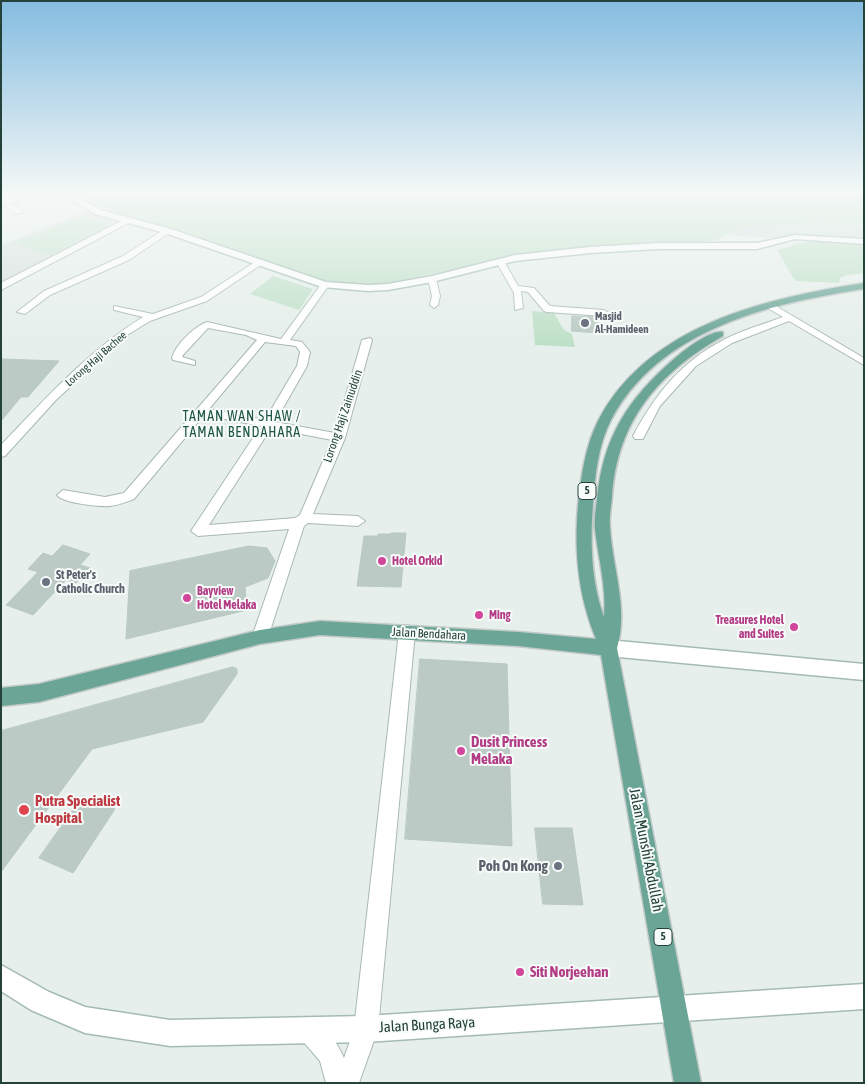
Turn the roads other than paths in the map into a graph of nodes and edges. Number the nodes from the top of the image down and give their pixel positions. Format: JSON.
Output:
{"nodes":[{"id":1,"x":85,"y":244,"type":"edge"},
{"id":2,"x":148,"y":244,"type":"edge"},
{"id":3,"x":206,"y":244,"type":"edge"},
{"id":4,"x":767,"y":244,"type":"edge"},
{"id":5,"x":261,"y":262,"type":"junction"},
{"id":6,"x":501,"y":263,"type":"junction"},
{"id":7,"x":432,"y":279,"type":"junction"},
{"id":8,"x":325,"y":285,"type":"junction"},
{"id":9,"x":864,"y":286,"type":"edge"},
{"id":10,"x":1,"y":287,"type":"edge"},
{"id":11,"x":515,"y":288,"type":"junction"},
{"id":12,"x":864,"y":294,"type":"edge"},
{"id":13,"x":434,"y":305,"type":"dead end"},
{"id":14,"x":117,"y":308,"type":"dead end"},
{"id":15,"x":518,"y":308,"type":"dead end"},
{"id":16,"x":22,"y":312,"type":"dead end"},
{"id":17,"x":779,"y":312,"type":"junction"},
{"id":18,"x":604,"y":313,"type":"dead end"},
{"id":19,"x":154,"y":317,"type":"junction"},
{"id":20,"x":263,"y":339,"type":"junction"},
{"id":21,"x":285,"y":340,"type":"junction"},
{"id":22,"x":367,"y":340,"type":"dead end"},
{"id":23,"x":864,"y":362,"type":"edge"},
{"id":24,"x":190,"y":363,"type":"dead end"},
{"id":25,"x":201,"y":411,"type":"junction"},
{"id":26,"x":268,"y":424,"type":"junction"},
{"id":27,"x":639,"y":436,"type":"dead end"},
{"id":28,"x":339,"y":438,"type":"junction"},
{"id":29,"x":1,"y":453,"type":"edge"},
{"id":30,"x":64,"y":495,"type":"dead end"},
{"id":31,"x":301,"y":520,"type":"junction"},
{"id":32,"x":358,"y":521,"type":"dead end"},
{"id":33,"x":407,"y":632,"type":"junction"},
{"id":34,"x":260,"y":637,"type":"junction"},
{"id":35,"x":608,"y":648,"type":"junction"},
{"id":36,"x":864,"y":672,"type":"edge"},
{"id":37,"x":1,"y":697,"type":"edge"},
{"id":38,"x":1,"y":977,"type":"edge"},
{"id":39,"x":864,"y":996,"type":"edge"},
{"id":40,"x":676,"y":1008,"type":"junction"},
{"id":41,"x":366,"y":1029,"type":"junction"},
{"id":42,"x":309,"y":1031,"type":"junction"},
{"id":43,"x":338,"y":1083,"type":"edge"},
{"id":44,"x":347,"y":1083,"type":"edge"},
{"id":45,"x":688,"y":1083,"type":"edge"}],
"edges":[{"from":1,"to":10,"type":"street"},
{"from":2,"to":16,"type":"street"},
{"from":3,"to":5,"type":"main road"},
{"from":4,"to":6,"type":"main road"},
{"from":5,"to":8,"type":"main road"},
{"from":5,"to":19,"type":"street","name":"Lorong Haji Bachee"},
{"from":6,"to":7,"type":"main road"},
{"from":6,"to":11,"type":"street"},
{"from":7,"to":8,"type":"main road"},
{"from":7,"to":13,"type":"street"},
{"from":8,"to":21,"type":"street"},
{"from":9,"to":17,"type":"main road","name":"Jalan Munshi Abdullah","number":"5"},
{"from":11,"to":15,"type":"street"},
{"from":11,"to":18,"type":"street"},
{"from":12,"to":17,"type":"main road","name":"Jalan Munshi Abdullah","number":"5"},
{"from":14,"to":19,"type":"street"},
{"from":17,"to":23,"type":"street"},
{"from":17,"to":27,"type":"street"},
{"from":17,"to":35,"type":"main road","name":"Jalan Munshi Abdullah","number":"5"},
{"from":17,"to":35,"type":"main road","name":"Jalan Munshi Abdullah","number":"5"},
{"from":19,"to":29,"type":"street","name":"Lorong Haji Bachee"},
{"from":20,"to":21,"type":"street"},
{"from":20,"to":24,"type":"street"},
{"from":20,"to":25,"type":"street"},
{"from":21,"to":26,"type":"street"},
{"from":22,"to":28,"type":"street","name":"Lorong Haji Zainuddin"},
{"from":25,"to":26,"type":"street"},
{"from":25,"to":30,"type":"street"},
{"from":26,"to":28,"type":"street"},
{"from":26,"to":31,"type":"street"},
{"from":28,"to":31,"type":"street","name":"Lorong Haji Zainuddin"},
{"from":31,"to":32,"type":"street"},
{"from":31,"to":34,"type":"street","name":"Lorong Haji Zainuddin"},
{"from":33,"to":34,"type":"main road","name":"Jalan Bendahara"},
{"from":33,"to":35,"type":"main road","name":"Jalan Bendahara"},
{"from":33,"to":41,"type":"street"},
{"from":34,"to":37,"type":"main road","name":"Jalan Bendahara"},
{"from":35,"to":36,"type":"main road","name":"Jalan Bendahara"},
{"from":35,"to":40,"type":"main road","name":"Jalan Munshi Abdullah","number":"5"},
{"from":38,"to":42,"type":"main road","name":"Jalan Bunga Raya"},
{"from":39,"to":40,"type":"main road","name":"Jalan Bunga Raya"},
{"from":40,"to":41,"type":"main road","name":"Jalan Bunga Raya"},
{"from":40,"to":45,"type":"main road","name":"Jalan Munshi Abdullah","number":"5"},
{"from":41,"to":42,"type":"main road","name":"Jalan Bunga Raya"},
{"from":41,"to":44,"type":"street"},
{"from":42,"to":43,"type":"street"}]}
